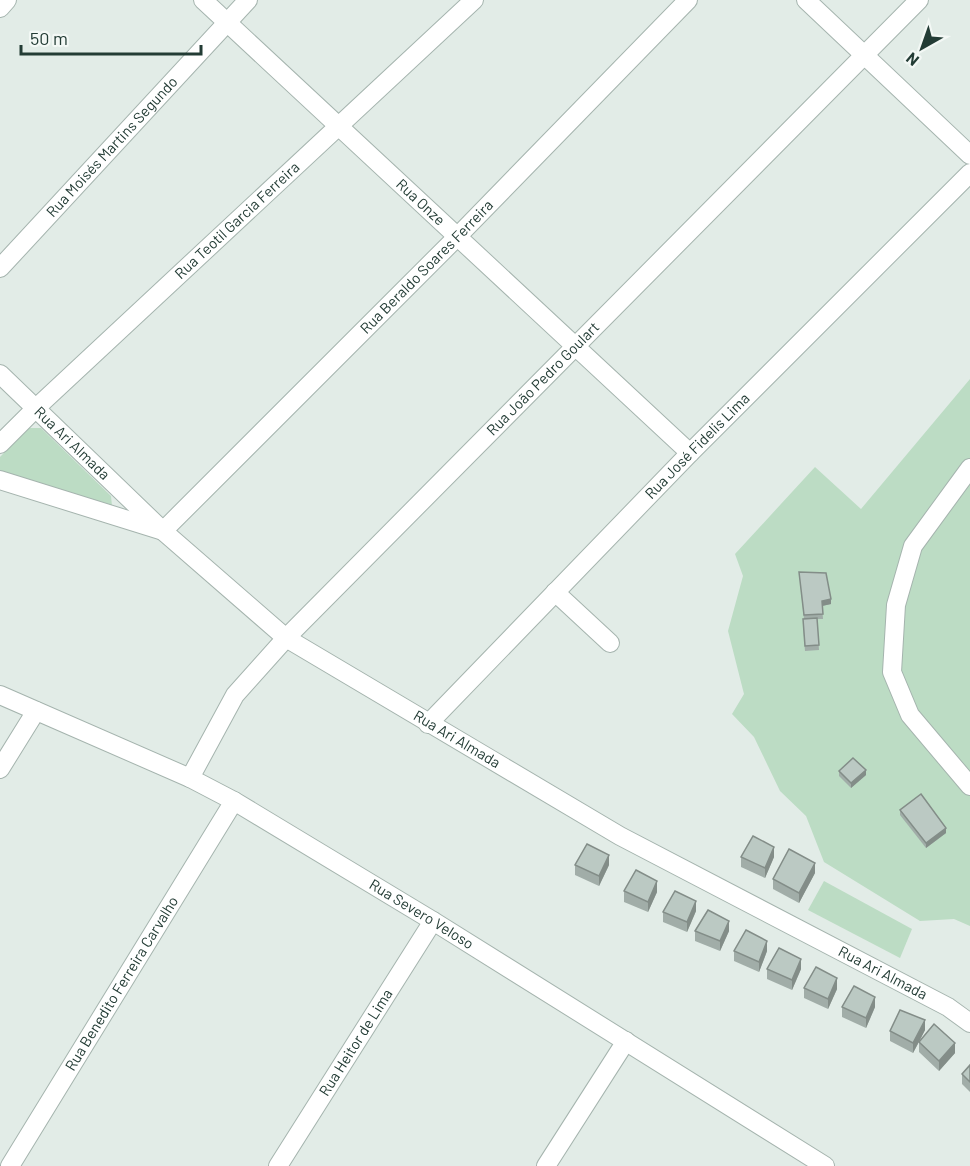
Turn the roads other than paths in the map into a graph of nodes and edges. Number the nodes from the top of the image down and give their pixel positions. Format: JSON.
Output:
{"nodes":[{"id":1,"x":8,"y":0,"type":"edge"},
{"id":2,"x":203,"y":0,"type":"edge"},
{"id":3,"x":248,"y":0,"type":"edge"},
{"id":4,"x":474,"y":0,"type":"edge"},
{"id":5,"x":688,"y":0,"type":"edge"},
{"id":6,"x":806,"y":0,"type":"edge"},
{"id":7,"x":919,"y":0,"type":"edge"},
{"id":8,"x":0,"y":8,"type":"edge"},
{"id":9,"x":227,"y":23,"type":"junction"},
{"id":10,"x":863,"y":56,"type":"junction"},
{"id":11,"x":340,"y":127,"type":"junction"},
{"id":12,"x":970,"y":155,"type":"edge"},
{"id":13,"x":970,"y":173,"type":"edge"},
{"id":14,"x":458,"y":237,"type":"junction"},
{"id":15,"x":0,"y":268,"type":"edge"},
{"id":16,"x":574,"y":346,"type":"junction"},
{"id":17,"x":0,"y":374,"type":"edge"},
{"id":18,"x":36,"y":408,"type":"junction"},
{"id":19,"x":0,"y":444,"type":"edge"},
{"id":20,"x":690,"y":453,"type":"junction"},
{"id":21,"x":970,"y":468,"type":"edge"},
{"id":22,"x":0,"y":480,"type":"edge"},
{"id":23,"x":163,"y":531,"type":"junction"},
{"id":24,"x":555,"y":591,"type":"junction"},
{"id":25,"x":286,"y":638,"type":"junction"},
{"id":26,"x":610,"y":643,"type":"dead end"},
{"id":27,"x":0,"y":695,"type":"edge"},
{"id":28,"x":36,"y":711,"type":"junction"},
{"id":29,"x":428,"y":724,"type":"junction"},
{"id":30,"x":0,"y":770,"type":"edge"},
{"id":31,"x":190,"y":778,"type":"junction"},
{"id":32,"x":970,"y":786,"type":"edge"},
{"id":33,"x":234,"y":801,"type":"junction"},
{"id":34,"x":433,"y":921,"type":"junction"},
{"id":35,"x":970,"y":1023,"type":"edge"},
{"id":36,"x":626,"y":1041,"type":"junction"},
{"id":37,"x":806,"y":1160,"type":"edge"},
{"id":38,"x":9,"y":1166,"type":"edge"},
{"id":39,"x":278,"y":1166,"type":"edge"},
{"id":40,"x":546,"y":1166,"type":"edge"},
{"id":41,"x":825,"y":1166,"type":"edge"}],
"edges":[{"from":1,"to":8,"type":"street"},
{"from":2,"to":9,"type":"street","name":"Rua Onze"},
{"from":3,"to":9,"type":"street","name":"Rua Moisés Martins Segundo"},
{"from":4,"to":11,"type":"street","name":"Rua Teotil Garcia Ferreira"},
{"from":5,"to":14,"type":"street","name":"Rua Beraldo Soares Ferreira"},
{"from":6,"to":10,"type":"street"},
{"from":7,"to":10,"type":"street","name":"Rua João Pedro Goulart"},
{"from":9,"to":11,"type":"street","name":"Rua Onze"},
{"from":9,"to":15,"type":"street","name":"Rua Moisés Martins Segundo"},
{"from":10,"to":12,"type":"street"},
{"from":10,"to":16,"type":"street","name":"Rua João Pedro Goulart"},
{"from":11,"to":14,"type":"street","name":"Rua Onze"},
{"from":11,"to":18,"type":"street","name":"Rua Teotil Garcia Ferreira"},
{"from":13,"to":20,"type":"street","name":"Rua José Fidelis Lima"},
{"from":14,"to":16,"type":"street","name":"Rua Onze"},
{"from":14,"to":23,"type":"street","name":"Rua Beraldo Soares Ferreira"},
{"from":16,"to":20,"type":"street","name":"Rua Onze"},
{"from":16,"to":25,"type":"street","name":"Rua João Pedro Goulart"},
{"from":17,"to":18,"type":"street","name":"Rua Ari Almada"},
{"from":18,"to":19,"type":"street","name":"Rua Teotil Garcia Ferreira"},
{"from":18,"to":23,"type":"street","name":"Rua Ari Almada"},
{"from":20,"to":24,"type":"street","name":"Rua José Fidelis Lima"},
{"from":21,"to":32,"type":"street"},
{"from":22,"to":23,"type":"street"},
{"from":23,"to":25,"type":"street","name":"Rua Ari Almada"},
{"from":24,"to":26,"type":"street"},
{"from":24,"to":29,"type":"street","name":"Rua José Fidelis Lima"},
{"from":25,"to":29,"type":"street","name":"Rua Ari Almada"},
{"from":25,"to":31,"type":"street","name":"Rua João Pedro Goulart"},
{"from":27,"to":28,"type":"street","name":"Rua Severo Veloso"},
{"from":28,"to":30,"type":"street"},
{"from":28,"to":31,"type":"street","name":"Rua Severo Veloso"},
{"from":29,"to":35,"type":"street","name":"Rua Ari Almada"},
{"from":31,"to":33,"type":"street","name":"Rua Severo Veloso"},
{"from":33,"to":34,"type":"street","name":"Rua Severo Veloso"},
{"from":33,"to":38,"type":"street","name":"Rua Benedito Ferreira Carvalho"},
{"from":34,"to":36,"type":"street","name":"Rua Severo Veloso"},
{"from":34,"to":39,"type":"street","name":"Rua Heitor de Lima"},
{"from":36,"to":37,"type":"street","name":"Rua Severo Veloso"},
{"from":36,"to":40,"type":"street"},
{"from":37,"to":41,"type":"street","name":"Rua Severo Veloso"}]}
